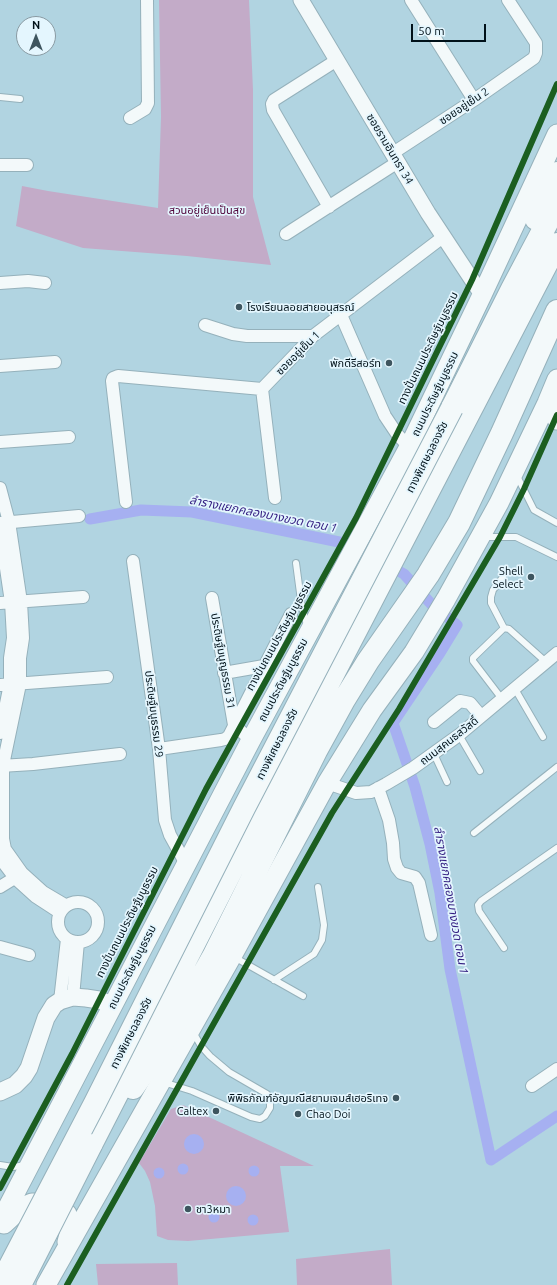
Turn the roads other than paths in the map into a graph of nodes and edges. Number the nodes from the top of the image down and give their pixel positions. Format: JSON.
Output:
{"nodes":[{"id":1,"x":147,"y":0,"type":"edge"},
{"id":2,"x":301,"y":0,"type":"edge"},
{"id":3,"x":411,"y":0,"type":"edge"},
{"id":4,"x":508,"y":0,"type":"edge"},
{"id":5,"x":337,"y":60,"type":"junction"},
{"id":6,"x":0,"y":97,"type":"edge"},
{"id":7,"x":20,"y":99,"type":"dead end"},
{"id":8,"x":474,"y":100,"type":"junction"},
{"id":9,"x":130,"y":118,"type":"dead end"},
{"id":10,"x":557,"y":134,"type":"edge"},
{"id":11,"x":396,"y":158,"type":"junction"},
{"id":12,"x":0,"y":165,"type":"edge"},
{"id":13,"x":27,"y":165,"type":"dead end"},
{"id":14,"x":557,"y":173,"type":"edge"},
{"id":15,"x":557,"y":204,"type":"edge"},
{"id":16,"x":329,"y":207,"type":"junction"},
{"id":17,"x":286,"y":234,"type":"dead end"},
{"id":18,"x":443,"y":237,"type":"junction"},
{"id":19,"x":557,"y":244,"type":"edge"},
{"id":20,"x":0,"y":283,"type":"edge"},
{"id":21,"x":45,"y":283,"type":"dead end"},
{"id":22,"x":512,"y":289,"type":"junction"},
{"id":23,"x":482,"y":295,"type":"junction"},
{"id":24,"x":557,"y":311,"type":"edge"},
{"id":25,"x":341,"y":315,"type":"junction"},
{"id":26,"x":205,"y":325,"type":"dead end"},
{"id":27,"x":313,"y":336,"type":"junction"},
{"id":28,"x":55,"y":362,"type":"dead end"},
{"id":29,"x":0,"y":366,"type":"edge"},
{"id":30,"x":557,"y":379,"type":"edge"},
{"id":31,"x":262,"y":389,"type":"junction"},
{"id":32,"x":547,"y":403,"type":"junction"},
{"id":33,"x":557,"y":421,"type":"edge"},
{"id":34,"x":69,"y":436,"type":"dead end"},
{"id":35,"x":0,"y":442,"type":"edge"},
{"id":36,"x":409,"y":447,"type":"junction"},
{"id":37,"x":514,"y":470,"type":"junction"},
{"id":38,"x":0,"y":488,"type":"edge"},
{"id":39,"x":275,"y":498,"type":"dead end"},
{"id":40,"x":126,"y":502,"type":"dead end"},
{"id":41,"x":79,"y":516,"type":"dead end"},
{"id":42,"x":557,"y":523,"type":"edge"},
{"id":43,"x":3,"y":524,"type":"edge"},
{"id":44,"x":480,"y":537,"type":"junction"},
{"id":45,"x":557,"y":557,"type":"edge"},
{"id":46,"x":134,"y":561,"type":"dead end"},
{"id":47,"x":296,"y":563,"type":"dead end"},
{"id":48,"x":503,"y":577,"type":"dead end"},
{"id":49,"x":83,"y":597,"type":"dead end"},
{"id":50,"x":212,"y":598,"type":"dead end"},
{"id":51,"x":11,"y":602,"type":"edge"},
{"id":52,"x":291,"y":614,"type":"dead end"},
{"id":53,"x":504,"y":628,"type":"junction"},
{"id":54,"x":309,"y":631,"type":"junction"},
{"id":55,"x":557,"y":653,"type":"edge"},
{"id":56,"x":546,"y":662,"type":"junction"},
{"id":57,"x":264,"y":666,"type":"junction"},
{"id":58,"x":224,"y":673,"type":"junction"},
{"id":59,"x":107,"y":677,"type":"dead end"},
{"id":60,"x":10,"y":684,"type":"edge"},
{"id":61,"x":515,"y":689,"type":"junction"},
{"id":62,"x":502,"y":699,"type":"junction"},
{"id":63,"x":481,"y":716,"type":"junction"},
{"id":64,"x":434,"y":722,"type":"dead end"},
{"id":65,"x":234,"y":725,"type":"junction"},
{"id":66,"x":0,"y":733,"type":"edge"},
{"id":67,"x":459,"y":735,"type":"junction"},
{"id":68,"x":543,"y":737,"type":"dead end"},
{"id":69,"x":251,"y":740,"type":"junction"},
{"id":70,"x":158,"y":749,"type":"junction"},
{"id":71,"x":120,"y":754,"type":"dead end"},
{"id":72,"x":434,"y":754,"type":"junction"},
{"id":73,"x":1,"y":765,"type":"edge"},
{"id":74,"x":557,"y":767,"type":"edge"},
{"id":75,"x":480,"y":771,"type":"dead end"},
{"id":76,"x":447,"y":782,"type":"dead end"},
{"id":77,"x":327,"y":783,"type":"junction"},
{"id":78,"x":378,"y":788,"type":"junction"},
{"id":79,"x":474,"y":833,"type":"dead end"},
{"id":80,"x":557,"y":848,"type":"edge"},
{"id":81,"x":2,"y":852,"type":"edge"},
{"id":82,"x":186,"y":864,"type":"junction"},
{"id":83,"x":18,"y":875,"type":"junction"},
{"id":84,"x":0,"y":886,"type":"edge"},
{"id":85,"x":318,"y":887,"type":"dead end"},
{"id":86,"x":62,"y":908,"type":"junction"},
{"id":87,"x":430,"y":935,"type":"dead end"},
{"id":88,"x":73,"y":941,"type":"junction"},
{"id":89,"x":0,"y":947,"type":"edge"},
{"id":90,"x":504,"y":948,"type":"dead end"},
{"id":91,"x":29,"y":955,"type":"dead end"},
{"id":92,"x":232,"y":956,"type":"junction"},
{"id":93,"x":274,"y":980,"type":"junction"},
{"id":94,"x":302,"y":996,"type":"dead end"},
{"id":95,"x":67,"y":999,"type":"junction"},
{"id":96,"x":112,"y":1005,"type":"junction"},
{"id":97,"x":191,"y":1029,"type":"junction"},
{"id":98,"x":557,"y":1069,"type":"edge"},
{"id":99,"x":161,"y":1082,"type":"junction"},
{"id":100,"x":532,"y":1086,"type":"dead end"},
{"id":101,"x":0,"y":1092,"type":"edge"},
{"id":102,"x":91,"y":1145,"type":"junction"},
{"id":103,"x":0,"y":1165,"type":"edge"},
{"id":104,"x":29,"y":1165,"type":"junction"},
{"id":105,"x":0,"y":1222,"type":"edge"},
{"id":106,"x":0,"y":1228,"type":"edge"},
{"id":107,"x":61,"y":1259,"type":"junction"},
{"id":108,"x":0,"y":1285,"type":"edge"},
{"id":109,"x":20,"y":1285,"type":"edge"},
{"id":110,"x":46,"y":1285,"type":"edge"}],
"edges":[{"from":1,"to":9,"type":"street"},
{"from":2,"to":5,"type":"street","name":"ซอยรามอินทรา 34"},
{"from":3,"to":8,"type":"street"},
{"from":4,"to":8,"type":"street","name":"ซอยอยู่เย็น 2"},
{"from":5,"to":11,"type":"street","name":"ซอยรามอินทรา 34"},
{"from":5,"to":16,"type":"street"},
{"from":6,"to":7,"type":"lane"},
{"from":8,"to":11,"type":"street","name":"ซอยอยู่เย็น 2"},
{"from":10,"to":23,"type":"main road","name":"ถนนประดิษฐ์มนูธรรม"},
{"from":11,"to":16,"type":"street","name":"ซอยอยู่เย็น 2"},
{"from":11,"to":18,"type":"street","name":"ซอยรามอินทรา 34"},
{"from":12,"to":13,"type":"street"},
{"from":14,"to":22,"type":"highway"},
{"from":15,"to":22,"type":"highway","name":"ทางพิเศษฉลองรัช"},
{"from":16,"to":17,"type":"street","name":"ซอยอยู่เย็น 2"},
{"from":18,"to":23,"type":"street","name":"ซอยรามอินทรา 34"},
{"from":18,"to":25,"type":"street","name":"ซอยอยู่เย็น 1"},
{"from":19,"to":102,"type":"highway","name":"ทางพิเศษฉลองรัช"},
{"from":20,"to":21,"type":"street"},
{"from":22,"to":108,"type":"highway","name":"ทางพิเศษฉลองรัช","bridge":true},
{"from":23,"to":36,"type":"main road","name":"ถนนประดิษฐ์มนูธรรม"},
{"from":24,"to":102,"type":"highway"},
{"from":25,"to":27,"type":"street","name":"ซอยอยู่เย็น 1"},
{"from":25,"to":36,"type":"street"},
{"from":26,"to":27,"type":"street"},
{"from":27,"to":31,"type":"street","name":"ซอยอยู่เย็น 1"},
{"from":28,"to":29,"type":"street"},
{"from":30,"to":32,"type":"main road"},
{"from":31,"to":39,"type":"street"},
{"from":31,"to":40,"type":"street"},
{"from":32,"to":33,"type":"main road"},
{"from":32,"to":37,"type":"main road"},
{"from":34,"to":35,"type":"street"},
{"from":36,"to":54,"type":"main road","name":"ถนนประดิษฐ์มนูธรรม"},
{"from":37,"to":42,"type":"lane"},
{"from":37,"to":44,"type":"main road"},
{"from":38,"to":43,"type":"street"},
{"from":41,"to":43,"type":"street"},
{"from":43,"to":51,"type":"street"},
{"from":44,"to":45,"type":"lane"},
{"from":44,"to":77,"type":"main road"},
{"from":46,"to":70,"type":"street","name":"ประดิษฐ์มนูธรรม 29"},
{"from":47,"to":54,"type":"lane"},
{"from":48,"to":53,"type":"lane"},
{"from":49,"to":51,"type":"street"},
{"from":50,"to":58,"type":"street","name":"ประดิษฐ์มนูญธรรม 31"},
{"from":51,"to":60,"type":"street"},
{"from":52,"to":57,"type":"street"},
{"from":53,"to":56,"type":"lane"},
{"from":53,"to":62,"type":"lane"},
{"from":54,"to":69,"type":"main road","name":"ถนนประดิษฐ์มนูธรรม"},
{"from":55,"to":56,"type":"street","name":"ถนนสุคนธสวัสดิ์"},
{"from":56,"to":61,"type":"street","name":"ถนนสุคนธสวัสดิ์"},
{"from":57,"to":58,"type":"street"},
{"from":57,"to":65,"type":"street"},
{"from":58,"to":65,"type":"street","name":"ประดิษฐ์มนูญธรรม 31"},
{"from":59,"to":60,"type":"street"},
{"from":60,"to":66,"type":"street"},
{"from":60,"to":73,"type":"street"},
{"from":61,"to":62,"type":"street","name":"ถนนสุคนธสวัสดิ์"},
{"from":61,"to":68,"type":"lane"},
{"from":62,"to":63,"type":"street","name":"ถนนสุคนธสวัสดิ์"},
{"from":63,"to":64,"type":"street"},
{"from":63,"to":67,"type":"street","name":"ถนนสุคนธสวัสดิ์"},
{"from":65,"to":69,"type":"street","name":"ประดิษฐ์มนูญธรรม 31"},
{"from":65,"to":70,"type":"street"},
{"from":67,"to":72,"type":"street","name":"ถนนสุคนธสวัสดิ์"},
{"from":67,"to":75,"type":"lane"},
{"from":69,"to":82,"type":"main road","name":"ถนนประดิษฐ์มนูธรรม"},
{"from":70,"to":82,"type":"street","name":"ประดิษฐ์มนูธรรม 29"},
{"from":71,"to":73,"type":"street"},
{"from":72,"to":76,"type":"lane"},
{"from":72,"to":78,"type":"street","name":"ถนนสุคนธสวัสดิ์"},
{"from":73,"to":81,"type":"street"},
{"from":74,"to":79,"type":"lane"},
{"from":77,"to":78,"type":"street","name":"ถนนสุคนธสวัสดิ์"},
{"from":77,"to":92,"type":"main road"},
{"from":78,"to":87,"type":"street"},
{"from":80,"to":90,"type":"lane"},
{"from":81,"to":83,"type":"street"},
{"from":82,"to":96,"type":"main road","name":"ถนนประดิษฐ์มนูธรรม"},
{"from":83,"to":84,"type":"street"},
{"from":83,"to":86,"type":"street"},
{"from":85,"to":93,"type":"lane"},
{"from":86,"to":88,"type":"street"},
{"from":86,"to":88,"type":"street"},
{"from":88,"to":95,"type":"street"},
{"from":89,"to":91,"type":"street"},
{"from":92,"to":93,"type":"lane"},
{"from":92,"to":97,"type":"main road"},
{"from":93,"to":94,"type":"lane"},
{"from":95,"to":96,"type":"main road"},
{"from":95,"to":101,"type":"main road"},
{"from":96,"to":104,"type":"main road","name":"ถนนประดิษฐ์มนูธรรม"},
{"from":97,"to":99,"type":"main road"},
{"from":97,"to":99,"type":"lane"},
{"from":98,"to":100,"type":"street"},
{"from":99,"to":107,"type":"main road"},
{"from":102,"to":109,"type":"highway","name":"ทางพิเศษฉลองรัช","bridge":true},
{"from":103,"to":104,"type":"lane"},
{"from":104,"to":105,"type":"main road","name":"ถนนประดิษฐ์มนูธรรม"},
{"from":106,"to":107,"type":"main road"},
{"from":107,"to":110,"type":"main road"}]}
